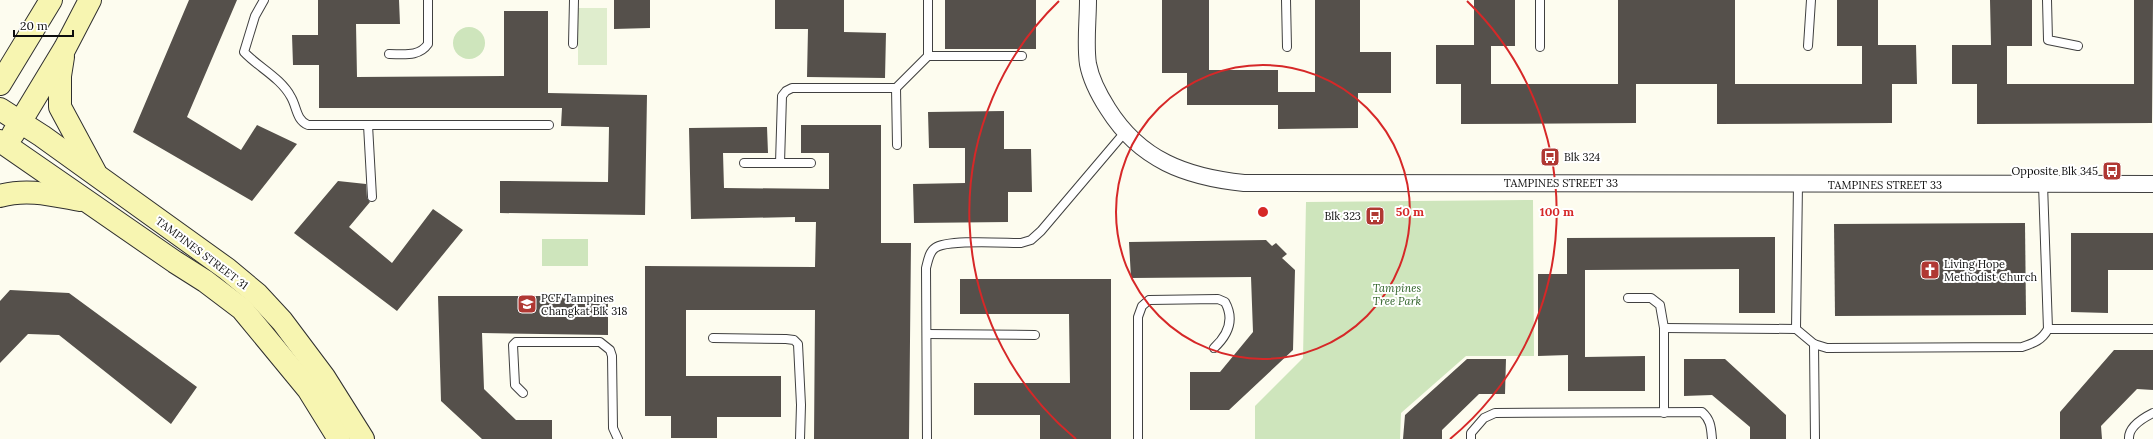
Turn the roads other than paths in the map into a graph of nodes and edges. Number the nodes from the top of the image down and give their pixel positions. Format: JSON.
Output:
{"nodes":[{"id":1,"x":51,"y":0,"type":"edge"},
{"id":2,"x":90,"y":0,"type":"edge"},
{"id":3,"x":264,"y":0,"type":"edge"},
{"id":4,"x":428,"y":0,"type":"edge"},
{"id":5,"x":574,"y":0,"type":"edge"},
{"id":6,"x":928,"y":0,"type":"edge"},
{"id":7,"x":1088,"y":0,"type":"edge"},
{"id":8,"x":1286,"y":0,"type":"edge"},
{"id":9,"x":1540,"y":0,"type":"edge"},
{"id":10,"x":1811,"y":0,"type":"edge"},
{"id":11,"x":2047,"y":0,"type":"edge"},
{"id":12,"x":574,"y":44,"type":"dead end"},
{"id":13,"x":1808,"y":46,"type":"dead end"},
{"id":14,"x":2078,"y":46,"type":"dead end"},
{"id":15,"x":1287,"y":47,"type":"dead end"},
{"id":16,"x":65,"y":48,"type":"junction"},
{"id":17,"x":1540,"y":48,"type":"dead end"},
{"id":18,"x":389,"y":54,"type":"dead end"},
{"id":19,"x":928,"y":56,"type":"junction"},
{"id":20,"x":1022,"y":56,"type":"dead end"},
{"id":21,"x":0,"y":84,"type":"edge"},
{"id":22,"x":896,"y":88,"type":"junction"},
{"id":23,"x":0,"y":109,"type":"edge"},
{"id":24,"x":20,"y":122,"type":"junction"},
{"id":25,"x":368,"y":125,"type":"junction"},
{"id":26,"x":549,"y":125,"type":"dead end"},
{"id":27,"x":1125,"y":132,"type":"junction"},
{"id":28,"x":897,"y":144,"type":"dead end"},
{"id":29,"x":2,"y":146,"type":"edge"},
{"id":30,"x":744,"y":163,"type":"dead end"},
{"id":31,"x":780,"y":163,"type":"junction"},
{"id":32,"x":811,"y":163,"type":"dead end"},
{"id":33,"x":98,"y":178,"type":"junction"},
{"id":34,"x":1798,"y":184,"type":"junction"},
{"id":35,"x":2043,"y":184,"type":"junction"},
{"id":36,"x":2153,"y":184,"type":"edge"},
{"id":37,"x":0,"y":196,"type":"edge"},
{"id":38,"x":372,"y":197,"type":"dead end"},
{"id":39,"x":89,"y":202,"type":"junction"},
{"id":40,"x":1628,"y":298,"type":"dead end"},
{"id":41,"x":1664,"y":328,"type":"junction"},
{"id":42,"x":1796,"y":329,"type":"junction"},
{"id":43,"x":2048,"y":329,"type":"junction"},
{"id":44,"x":2153,"y":329,"type":"edge"},
{"id":45,"x":927,"y":334,"type":"junction"},
{"id":46,"x":1035,"y":335,"type":"dead end"},
{"id":47,"x":713,"y":338,"type":"dead end"},
{"id":48,"x":1814,"y":344,"type":"junction"},
{"id":49,"x":1214,"y":348,"type":"dead end"},
{"id":50,"x":522,"y":392,"type":"dead end"},
{"id":51,"x":1664,"y":413,"type":"junction"},
{"id":52,"x":2153,"y":413,"type":"edge"},
{"id":53,"x":339,"y":439,"type":"edge"},
{"id":54,"x":363,"y":439,"type":"edge"},
{"id":55,"x":618,"y":439,"type":"edge"},
{"id":56,"x":800,"y":439,"type":"edge"},
{"id":57,"x":927,"y":439,"type":"edge"},
{"id":58,"x":1138,"y":439,"type":"edge"},
{"id":59,"x":1471,"y":439,"type":"edge"},
{"id":60,"x":1712,"y":439,"type":"edge"},
{"id":61,"x":1815,"y":439,"type":"edge"},
{"id":62,"x":2128,"y":439,"type":"edge"}],
"edges":[{"from":1,"to":21,"type":"main road"},
{"from":2,"to":16,"type":"main road"},
{"from":3,"to":25,"type":"lane"},
{"from":4,"to":18,"type":"lane"},
{"from":5,"to":12,"type":"lane"},
{"from":6,"to":19,"type":"lane"},
{"from":7,"to":27,"type":"street","name":"TAMPINES STREET 33"},
{"from":8,"to":15,"type":"lane"},
{"from":9,"to":17,"type":"lane"},
{"from":10,"to":13,"type":"lane"},
{"from":11,"to":14,"type":"lane"},
{"from":16,"to":24,"type":"main road"},
{"from":16,"to":33,"type":"main road"},
{"from":19,"to":20,"type":"lane"},
{"from":19,"to":22,"type":"lane"},
{"from":22,"to":28,"type":"lane"},
{"from":22,"to":31,"type":"lane"},
{"from":23,"to":24,"type":"main road","name":"TAMPINES STREET 31"},
{"from":24,"to":29,"type":"main road"},
{"from":24,"to":33,"type":"main road","name":"TAMPINES STREET 31"},
{"from":25,"to":26,"type":"lane"},
{"from":25,"to":38,"type":"lane"},
{"from":27,"to":34,"type":"street","name":"TAMPINES STREET 33"},
{"from":27,"to":45,"type":"lane"},
{"from":29,"to":39,"type":"main road","name":"TAMPINES STREET 31"},
{"from":30,"to":31,"type":"lane"},
{"from":31,"to":32,"type":"lane"},
{"from":33,"to":54,"type":"main road","name":"TAMPINES STREET 31"},
{"from":34,"to":35,"type":"street","name":"TAMPINES STREET 33"},
{"from":34,"to":42,"type":"lane"},
{"from":35,"to":36,"type":"street","name":"TAMPINES STREET 33"},
{"from":35,"to":43,"type":"lane"},
{"from":37,"to":39,"type":"main road"},
{"from":39,"to":53,"type":"main road","name":"TAMPINES STREET 31"},
{"from":40,"to":41,"type":"lane"},
{"from":41,"to":42,"type":"lane"},
{"from":41,"to":51,"type":"lane"},
{"from":42,"to":48,"type":"lane"},
{"from":43,"to":44,"type":"lane"},
{"from":43,"to":48,"type":"lane"},
{"from":45,"to":46,"type":"lane"},
{"from":45,"to":57,"type":"lane"},
{"from":47,"to":56,"type":"lane"},
{"from":48,"to":61,"type":"lane"},
{"from":49,"to":58,"type":"lane"},
{"from":50,"to":55,"type":"lane"},
{"from":51,"to":59,"type":"lane"},
{"from":51,"to":60,"type":"lane"},
{"from":52,"to":62,"type":"lane"}]}
